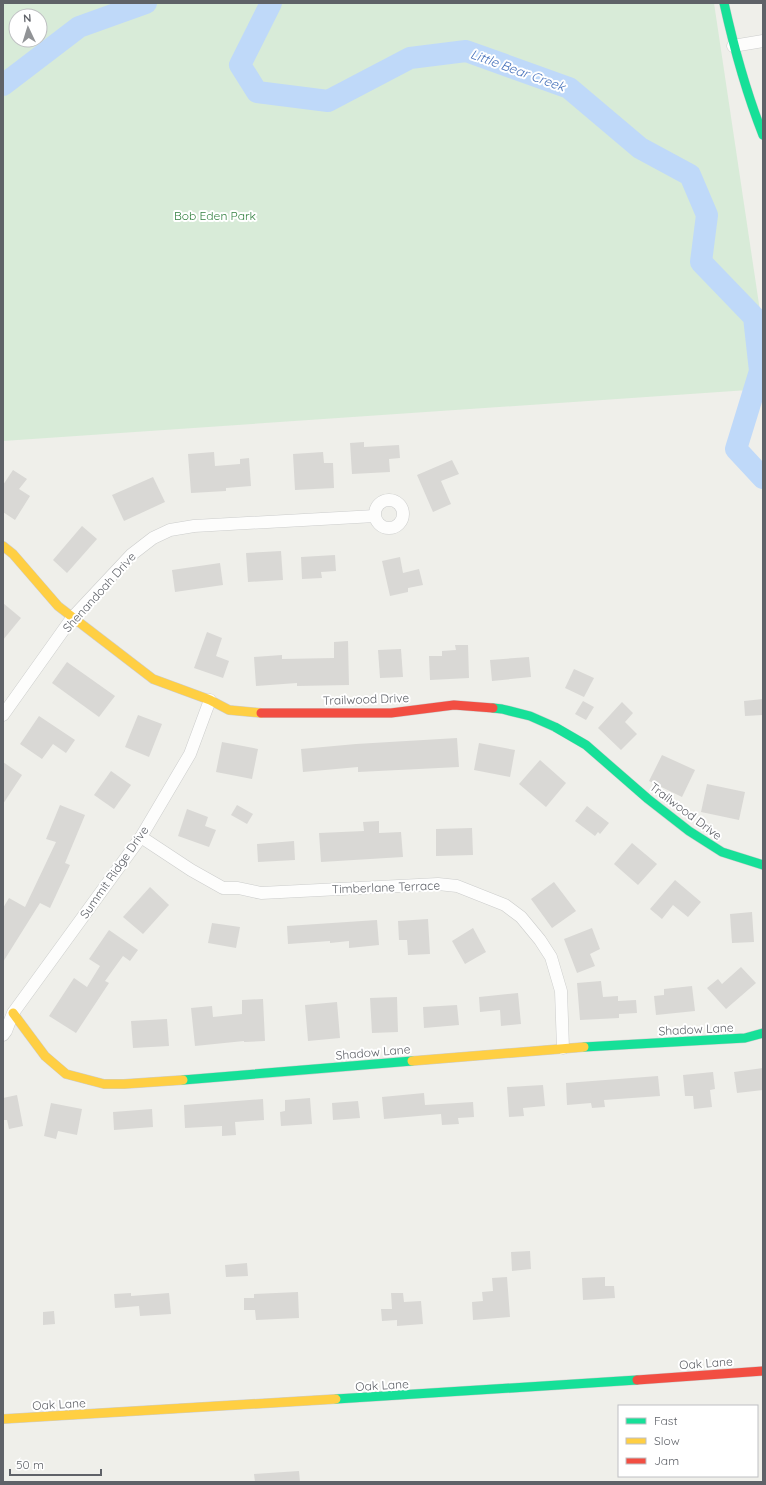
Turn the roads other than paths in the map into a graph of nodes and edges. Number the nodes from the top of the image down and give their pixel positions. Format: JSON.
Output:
{"nodes":[{"id":1,"x":724,"y":3,"type":"edge"},
{"id":2,"x":763,"y":41,"type":"edge"},
{"id":3,"x":733,"y":46,"type":"junction"},
{"id":4,"x":763,"y":135,"type":"edge"},
{"id":5,"x":375,"y":516,"type":"dead end"},
{"id":6,"x":3,"y":546,"type":"edge"},
{"id":7,"x":72,"y":618,"type":"junction"},
{"id":8,"x":210,"y":700,"type":"junction"},
{"id":9,"x":3,"y":715,"type":"edge"},
{"id":10,"x":141,"y":837,"type":"junction"},
{"id":11,"x":763,"y":865,"type":"edge"},
{"id":12,"x":13,"y":1013,"type":"junction"},
{"id":13,"x":763,"y":1033,"type":"edge"},
{"id":14,"x":3,"y":1035,"type":"edge"},
{"id":15,"x":563,"y":1048,"type":"junction"},
{"id":16,"x":763,"y":1371,"type":"edge"},
{"id":17,"x":3,"y":1420,"type":"edge"}],
"edges":[{"from":1,"to":3,"type":"street"},
{"from":2,"to":3,"type":"street"},
{"from":3,"to":4,"type":"street"},
{"from":5,"to":7,"type":"street","name":"Shenandoah Drive"},
{"from":6,"to":7,"type":"street","name":"Trailwood Drive"},
{"from":7,"to":8,"type":"street","name":"Trailwood Drive"},
{"from":7,"to":9,"type":"street","name":"Shenandoah Drive"},
{"from":8,"to":10,"type":"street","name":"Summit Ridge Drive"},
{"from":8,"to":11,"type":"street","name":"Trailwood Drive"},
{"from":10,"to":12,"type":"street","name":"Summit Ridge Drive"},
{"from":10,"to":15,"type":"street","name":"Timberlane Terrace"},
{"from":12,"to":14,"type":"street","name":"Summit Ridge Drive"},
{"from":12,"to":15,"type":"street","name":"Shadow Lane"},
{"from":13,"to":15,"type":"street","name":"Shadow Lane"},
{"from":16,"to":17,"type":"street","name":"Oak Lane"}]}
